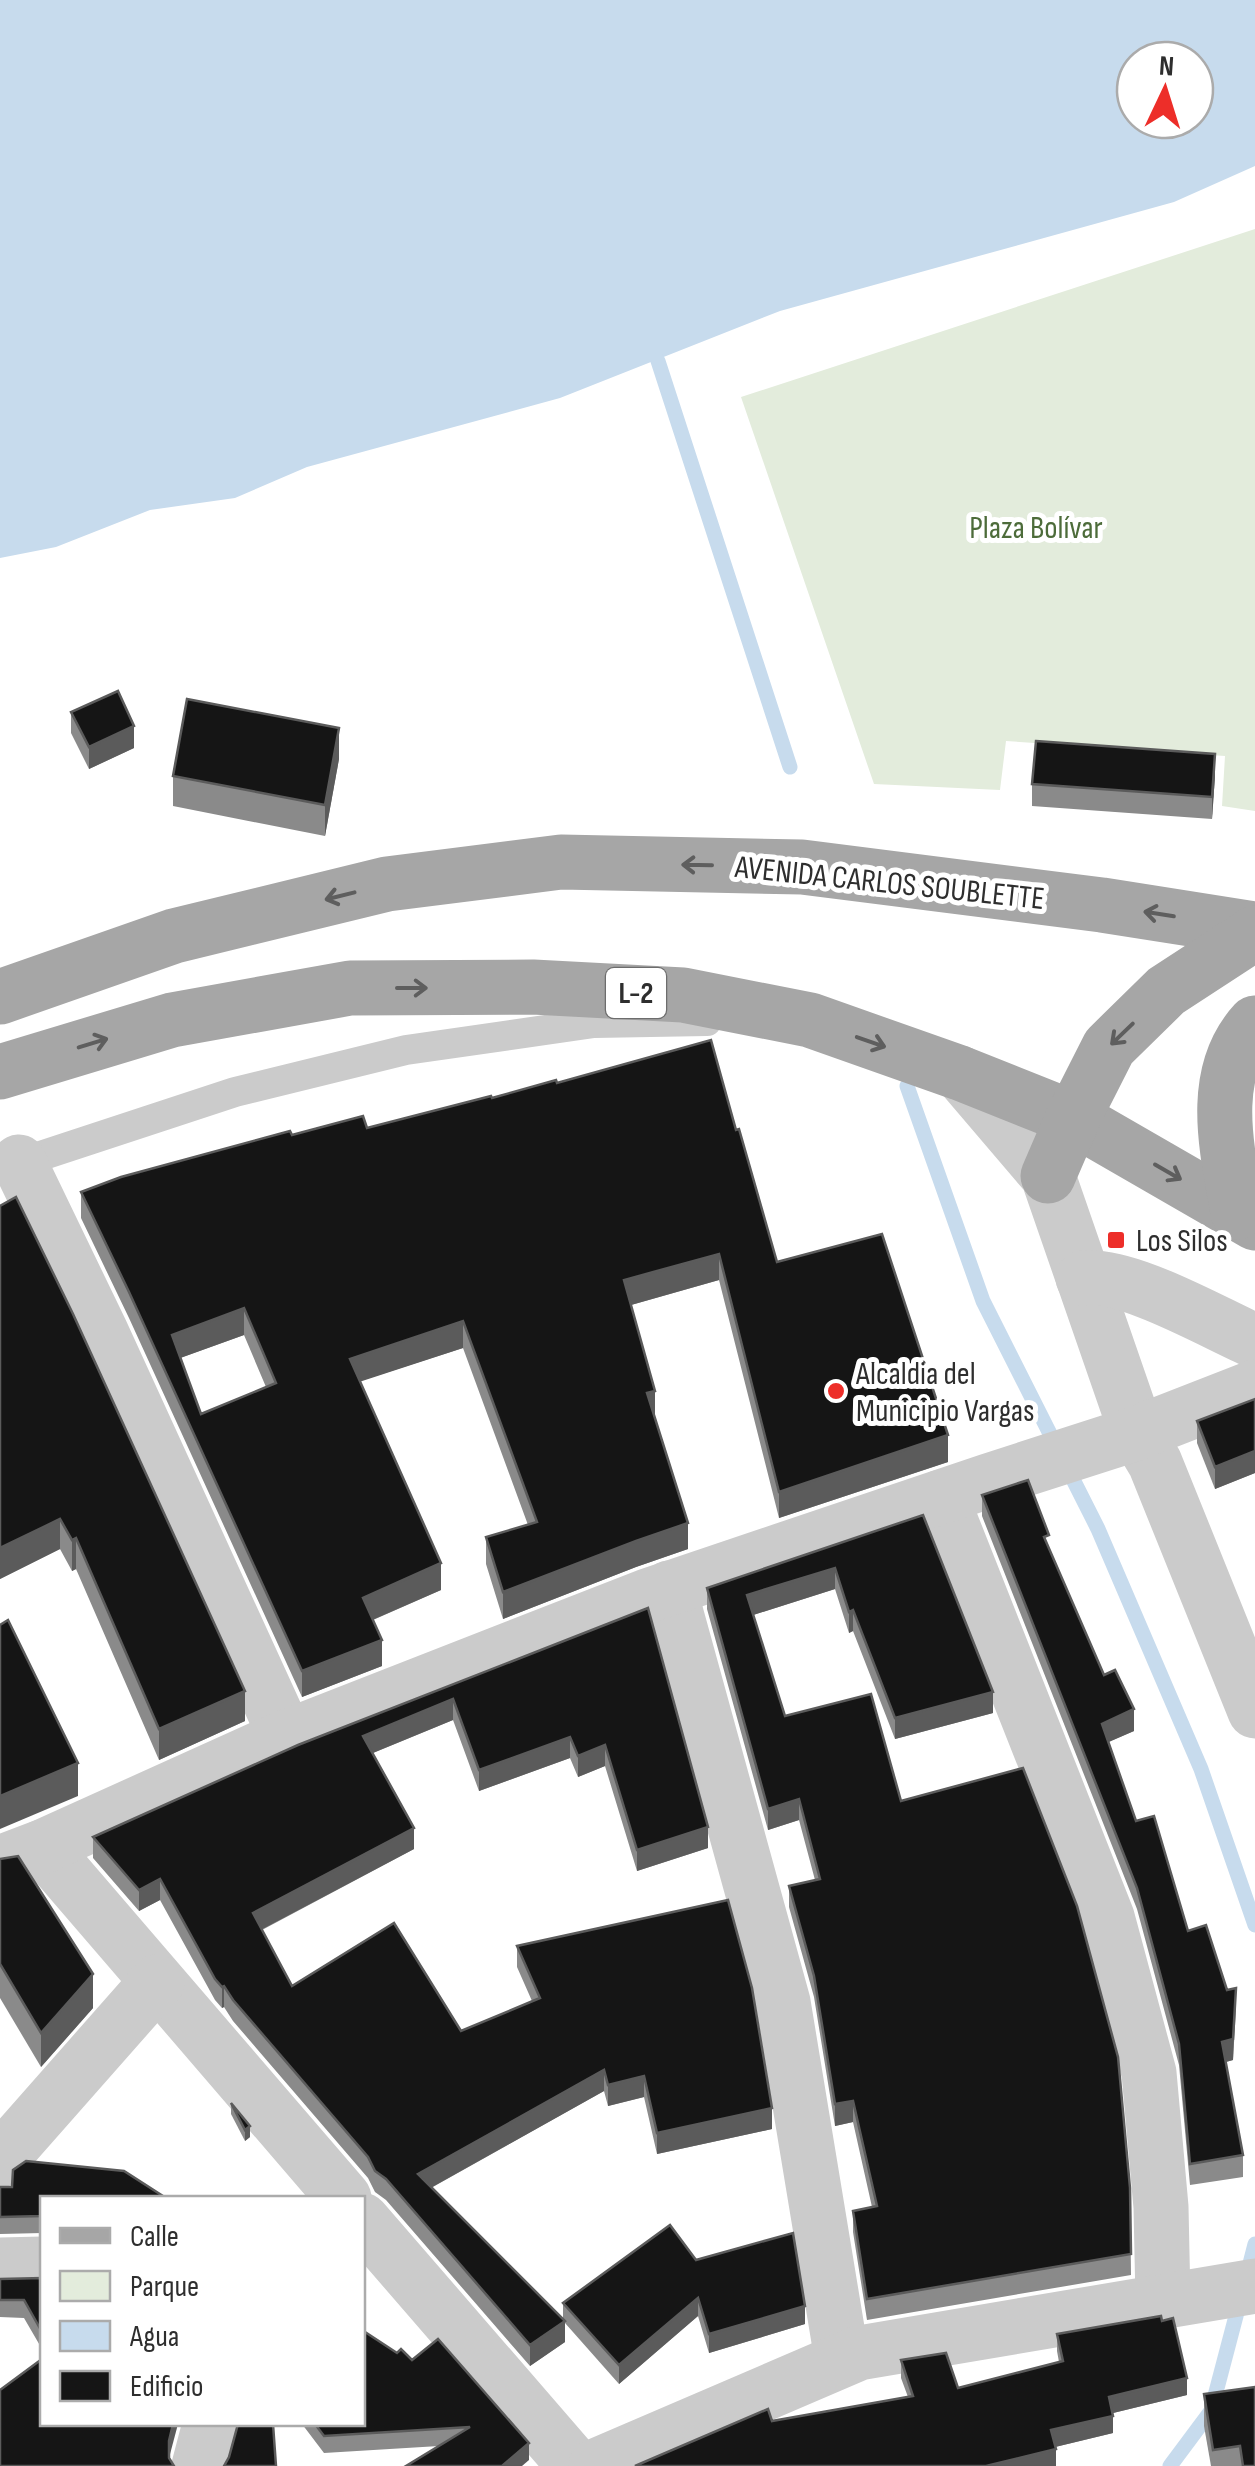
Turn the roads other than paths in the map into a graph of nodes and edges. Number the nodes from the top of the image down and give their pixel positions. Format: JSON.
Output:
{"nodes":[{"id":1,"x":1255,"y":931,"type":"edge"},
{"id":2,"x":0,"y":997,"type":"edge"},
{"id":3,"x":810,"y":1020,"type":"junction"},
{"id":4,"x":1255,"y":1023,"type":"edge"},
{"id":5,"x":0,"y":1072,"type":"edge"},
{"id":6,"x":960,"y":1073,"type":"junction"},
{"id":7,"x":1073,"y":1118,"type":"junction"},
{"id":8,"x":10,"y":1166,"type":"edge"},
{"id":9,"x":1048,"y":1176,"type":"junction"},
{"id":10,"x":1247,"y":1218,"type":"edge"},
{"id":11,"x":1083,"y":1278,"type":"junction"},
{"id":12,"x":1255,"y":1341,"type":"edge"},
{"id":13,"x":1255,"y":1387,"type":"edge"},
{"id":14,"x":1113,"y":1441,"type":"junction"},
{"id":15,"x":965,"y":1489,"type":"junction"},
{"id":16,"x":669,"y":1588,"type":"junction"},
{"id":17,"x":1255,"y":1711,"type":"edge"},
{"id":18,"x":286,"y":1737,"type":"junction"},
{"id":19,"x":21,"y":1855,"type":"edge"},
{"id":20,"x":157,"y":1982,"type":"junction"},
{"id":21,"x":0,"y":2160,"type":"edge"},
{"id":22,"x":342,"y":2196,"type":"edge"},
{"id":23,"x":365,"y":2223,"type":"edge"},
{"id":24,"x":40,"y":2264,"type":"edge"},
{"id":25,"x":0,"y":2265,"type":"edge"},
{"id":26,"x":1209,"y":2293,"type":"edge"},
{"id":27,"x":842,"y":2359,"type":"junction"},
{"id":28,"x":209,"y":2426,"type":"edge"},
{"id":29,"x":199,"y":2466,"type":"edge"},
{"id":30,"x":574,"y":2466,"type":"edge"},
{"id":31,"x":596,"y":2466,"type":"edge"}],
"edges":[{"from":1,"to":2,"type":"main road","name":"AVENIDA CARLOS SOUBLETTE","one_way":true},
{"from":1,"to":7,"type":"main road","one_way":true},
{"from":5,"to":3,"type":"main road","number":"L-2","one_way":true},
{"from":3,"to":6,"type":"main road","number":"L-2","one_way":true},
{"from":3,"to":8,"type":"lane"},
{"from":4,"to":10,"type":"main road","number":"L-2"},
{"from":6,"to":7,"type":"main road","number":"L-2"},
{"from":6,"to":9,"type":"street"},
{"from":7,"to":9,"type":"main road"},
{"from":7,"to":10,"type":"main road","number":"L-2","one_way":true},
{"from":8,"to":18,"type":"street"},
{"from":9,"to":11,"type":"street"},
{"from":11,"to":12,"type":"street"},
{"from":11,"to":14,"type":"street"},
{"from":13,"to":14,"type":"street"},
{"from":14,"to":15,"type":"street"},
{"from":14,"to":17,"type":"street"},
{"from":15,"to":16,"type":"street"},
{"from":15,"to":26,"type":"street"},
{"from":16,"to":18,"type":"street"},
{"from":16,"to":27,"type":"street"},
{"from":18,"to":19,"type":"street"},
{"from":19,"to":20,"type":"street"},
{"from":20,"to":21,"type":"street"},
{"from":20,"to":22,"type":"street"},
{"from":23,"to":30,"type":"street"},
{"from":24,"to":25,"type":"street"},
{"from":26,"to":27,"type":"street"},
{"from":27,"to":31,"type":"street"},
{"from":28,"to":29,"type":"street"}]}
